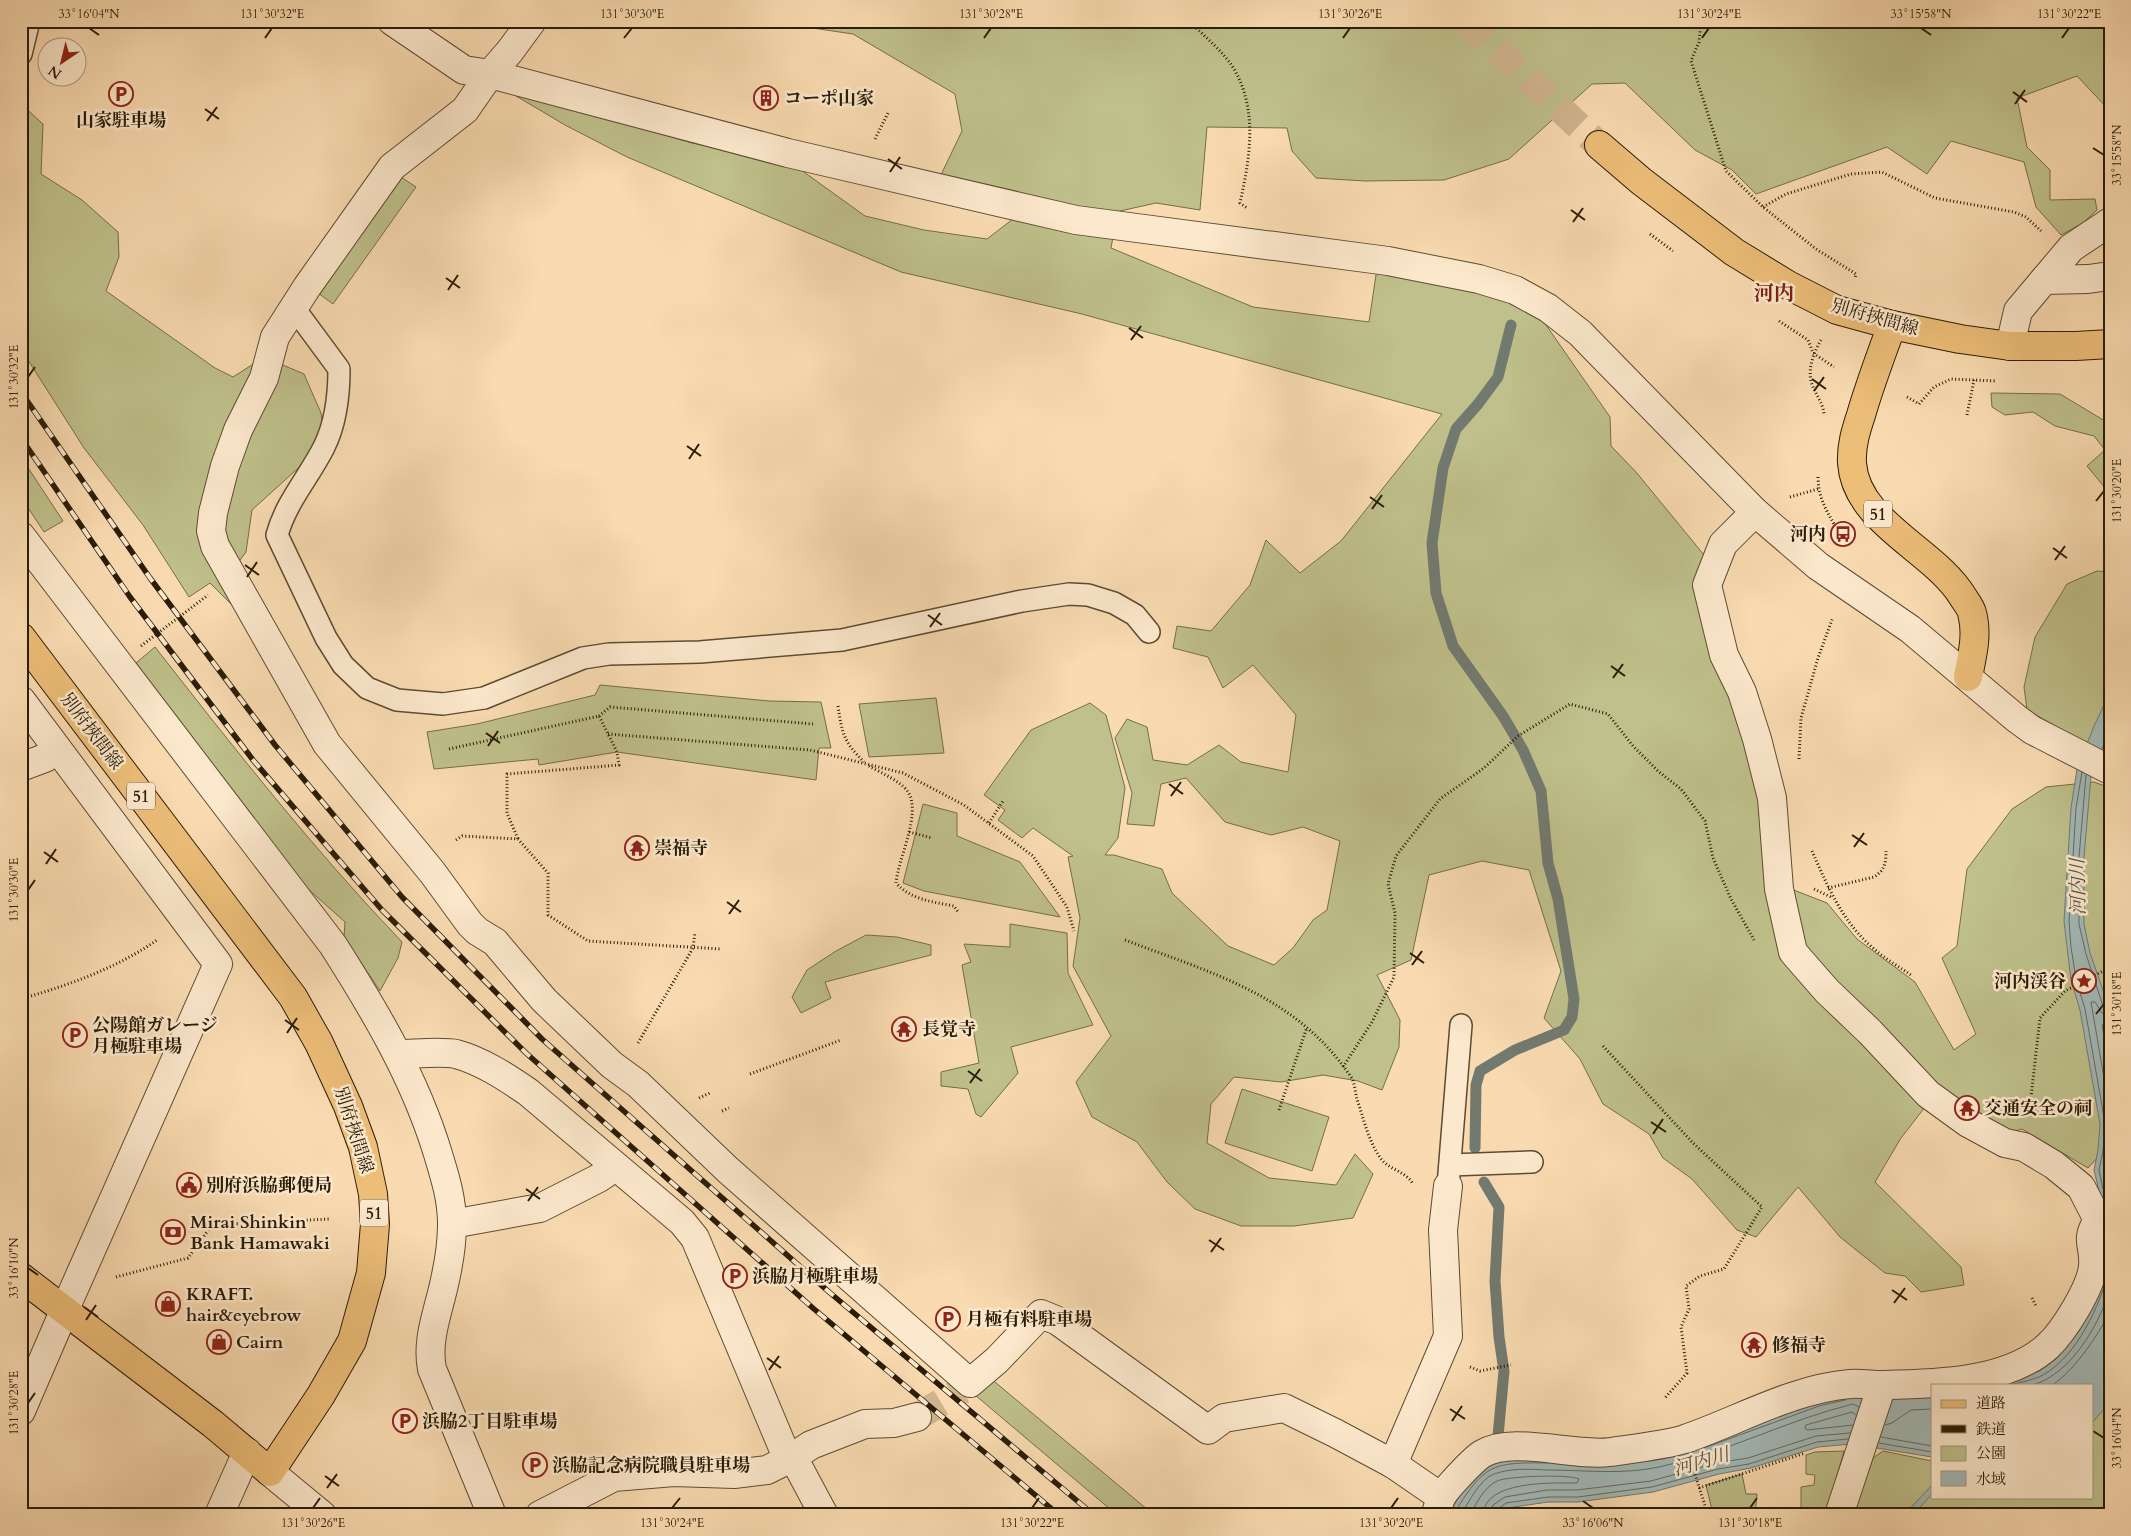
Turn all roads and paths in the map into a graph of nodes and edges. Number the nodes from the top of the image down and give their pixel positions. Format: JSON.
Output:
{"nodes":[{"id":1,"x":29,"y":21,"type":"edge"},
{"id":2,"x":392,"y":21,"type":"edge"},
{"id":3,"x":532,"y":21,"type":"edge"},
{"id":4,"x":1189,"y":21,"type":"edge"},
{"id":5,"x":1702,"y":21,"type":"edge"},
{"id":6,"x":21,"y":54,"type":"edge"},
{"id":7,"x":490,"y":74,"type":"junction"},
{"id":8,"x":1599,"y":145,"type":"tunnel mouth"},
{"id":9,"x":1763,"y":207,"type":"junction"},
{"id":10,"x":1248,"y":208,"type":"dead end"},
{"id":11,"x":2110,"y":222,"type":"edge"},
{"id":12,"x":2051,"y":271,"type":"junction"},
{"id":13,"x":2110,"y":276,"type":"edge"},
{"id":14,"x":1855,"y":278,"type":"dead end"},
{"id":15,"x":294,"y":308,"type":"junction"},
{"id":16,"x":1892,"y":325,"type":"junction"},
{"id":17,"x":1821,"y":340,"type":"dead end"},
{"id":18,"x":2110,"y":344,"type":"edge"},
{"id":19,"x":2010,"y":346,"type":"junction"},
{"id":20,"x":1974,"y":380,"type":"junction"},
{"id":21,"x":2000,"y":381,"type":"dead end"},
{"id":22,"x":1907,"y":397,"type":"dead end"},
{"id":23,"x":1967,"y":415,"type":"dead end"},
{"id":24,"x":1824,"y":416,"type":"dead end"},
{"id":25,"x":1782,"y":500,"type":"dead end"},
{"id":26,"x":1755,"y":512,"type":"junction"},
{"id":27,"x":1834,"y":524,"type":"dead end"},
{"id":28,"x":21,"y":536,"type":"edge"},
{"id":29,"x":1845,"y":585,"type":"junction"},
{"id":30,"x":208,"y":595,"type":"dead end"},
{"id":31,"x":1149,"y":632,"type":"dead end"},
{"id":32,"x":21,"y":637,"type":"edge"},
{"id":33,"x":140,"y":646,"type":"dead end"},
{"id":34,"x":1968,"y":677,"type":"junction"},
{"id":35,"x":21,"y":700,"type":"edge"},
{"id":36,"x":838,"y":706,"type":"dead end"},
{"id":37,"x":600,"y":716,"type":"junction"},
{"id":38,"x":813,"y":724,"type":"dead end"},
{"id":39,"x":608,"y":734,"type":"junction"},
{"id":40,"x":57,"y":748,"type":"junction"},
{"id":41,"x":449,"y":749,"type":"dead end"},
{"id":42,"x":1799,"y":762,"type":"dead end"},
{"id":43,"x":866,"y":764,"type":"junction"},
{"id":44,"x":21,"y":767,"type":"edge"},
{"id":45,"x":2110,"y":770,"type":"edge"},
{"id":46,"x":1003,"y":801,"type":"dead end"},
{"id":47,"x":989,"y":823,"type":"junction"},
{"id":48,"x":909,"y":832,"type":"junction"},
{"id":49,"x":932,"y":838,"type":"dead end"},
{"id":50,"x":456,"y":840,"type":"dead end"},
{"id":51,"x":518,"y":840,"type":"junction"},
{"id":52,"x":1810,"y":847,"type":"dead end"},
{"id":53,"x":1886,"y":851,"type":"dead end"},
{"id":54,"x":1828,"y":888,"type":"junction"},
{"id":55,"x":958,"y":912,"type":"dead end"},
{"id":56,"x":185,"y":920,"type":"junction"},
{"id":57,"x":1074,"y":931,"type":"dead end"},
{"id":58,"x":696,"y":932,"type":"dead end"},
{"id":59,"x":1125,"y":940,"type":"dead end"},
{"id":60,"x":693,"y":948,"type":"junction"},
{"id":61,"x":1758,"y":948,"type":"dead end"},
{"id":62,"x":721,"y":949,"type":"dead end"},
{"id":63,"x":2110,"y":972,"type":"edge"},
{"id":64,"x":1911,"y":975,"type":"dead end"},
{"id":65,"x":21,"y":999,"type":"edge"},
{"id":66,"x":1462,"y":1025,"type":"dead end"},
{"id":67,"x":1307,"y":1027,"type":"junction"},
{"id":68,"x":841,"y":1040,"type":"dead end"},
{"id":69,"x":1603,"y":1046,"type":"dead end"},
{"id":70,"x":634,"y":1050,"type":"dead end"},
{"id":71,"x":398,"y":1054,"type":"junction"},
{"id":72,"x":1343,"y":1067,"type":"junction"},
{"id":73,"x":750,"y":1074,"type":"dead end"},
{"id":74,"x":729,"y":1108,"type":"dead end"},
{"id":75,"x":1279,"y":1110,"type":"dead end"},
{"id":76,"x":722,"y":1111,"type":"dead end"},
{"id":77,"x":2024,"y":1147,"type":"junction"},
{"id":78,"x":1532,"y":1162,"type":"dead end"},
{"id":79,"x":615,"y":1167,"type":"junction"},
{"id":80,"x":1449,"y":1175,"type":"junction"},
{"id":81,"x":1416,"y":1189,"type":"dead end"},
{"id":82,"x":329,"y":1219,"type":"dead end"},
{"id":83,"x":452,"y":1224,"type":"junction"},
{"id":84,"x":21,"y":1277,"type":"edge"},
{"id":85,"x":111,"y":1282,"type":"dead end"},
{"id":86,"x":65,"y":1309,"type":"junction"},
{"id":87,"x":1511,"y":1365,"type":"dead end"},
{"id":88,"x":1497,"y":1367,"type":"dead end"},
{"id":89,"x":1881,"y":1388,"type":"junction"},
{"id":90,"x":1664,"y":1399,"type":"dead end"},
{"id":91,"x":21,"y":1410,"type":"edge"},
{"id":92,"x":917,"y":1417,"type":"tunnel mouth"},
{"id":93,"x":246,"y":1452,"type":"junction"},
{"id":94,"x":1805,"y":1453,"type":"dead end"},
{"id":95,"x":793,"y":1457,"type":"junction"},
{"id":96,"x":1393,"y":1464,"type":"junction"},
{"id":97,"x":270,"y":1472,"type":"junction"},
{"id":98,"x":1698,"y":1483,"type":"dead end"},
{"id":99,"x":1699,"y":1488,"type":"junction"},
{"id":100,"x":1439,"y":1506,"type":"edge"},
{"id":101,"x":220,"y":1515,"type":"edge"},
{"id":102,"x":322,"y":1515,"type":"edge"},
{"id":103,"x":492,"y":1515,"type":"edge"},
{"id":104,"x":540,"y":1515,"type":"edge"},
{"id":105,"x":824,"y":1515,"type":"edge"},
{"id":106,"x":1708,"y":1515,"type":"edge"},
{"id":107,"x":1839,"y":1515,"type":"edge"}],
"edges":[{"from":1,"to":6,"type":"lane"},
{"from":2,"to":7,"type":"street"},
{"from":3,"to":7,"type":"street"},
{"from":4,"to":10,"type":"path"},
{"from":5,"to":9,"type":"path"},
{"from":7,"to":15,"type":"street"},
{"from":7,"to":26,"type":"street"},
{"from":8,"to":16,"type":"main road","name":"別府挾間線"},
{"from":9,"to":12,"type":"path"},
{"from":9,"to":14,"type":"path"},
{"from":11,"to":12,"type":"street"},
{"from":12,"to":13,"type":"street"},
{"from":12,"to":19,"type":"street"},
{"from":15,"to":31,"type":"lane"},
{"from":15,"to":96,"type":"street"},
{"from":16,"to":19,"type":"main road","name":"別府挾間線"},
{"from":16,"to":34,"type":"main road","number":"51"},
{"from":17,"to":24,"type":"path"},
{"from":18,"to":19,"type":"main road","name":"別府挾間線"},
{"from":20,"to":21,"type":"path"},
{"from":20,"to":22,"type":"path"},
{"from":20,"to":23,"type":"path"},
{"from":25,"to":27,"type":"path"},
{"from":26,"to":29,"type":"street"},
{"from":26,"to":77,"type":"street"},
{"from":28,"to":71,"type":"street"},
{"from":29,"to":34,"type":"street"},
{"from":29,"to":42,"type":"path"},
{"from":30,"to":33,"type":"path","bridge":true},
{"from":32,"to":97,"type":"main road","name":"別府挾間線","number":"51"},
{"from":34,"to":45,"type":"street"},
{"from":35,"to":40,"type":"street"},
{"from":36,"to":43,"type":"path"},
{"from":37,"to":38,"type":"path"},
{"from":37,"to":39,"type":"path"},
{"from":37,"to":41,"type":"path"},
{"from":39,"to":43,"type":"path"},
{"from":39,"to":51,"type":"path"},
{"from":40,"to":44,"type":"street"},
{"from":40,"to":56,"type":"street"},
{"from":43,"to":47,"type":"path"},
{"from":43,"to":48,"type":"path"},
{"from":46,"to":47,"type":"path"},
{"from":47,"to":57,"type":"path"},
{"from":48,"to":49,"type":"path"},
{"from":48,"to":55,"type":"path"},
{"from":50,"to":51,"type":"path"},
{"from":51,"to":60,"type":"path"},
{"from":52,"to":54,"type":"path"},
{"from":53,"to":54,"type":"path"},
{"from":54,"to":64,"type":"path"},
{"from":56,"to":65,"type":"path"},
{"from":56,"to":86,"type":"street"},
{"from":58,"to":60,"type":"path"},
{"from":59,"to":67,"type":"path"},
{"from":60,"to":62,"type":"path"},
{"from":60,"to":70,"type":"path"},
{"from":61,"to":72,"type":"path"},
{"from":63,"to":77,"type":"path"},
{"from":66,"to":80,"type":"lane"},
{"from":67,"to":72,"type":"path"},
{"from":67,"to":75,"type":"path"},
{"from":68,"to":73,"type":"path"},
{"from":69,"to":90,"type":"path"},
{"from":71,"to":79,"type":"street"},
{"from":71,"to":83,"type":"street"},
{"from":72,"to":81,"type":"path"},
{"from":74,"to":76,"type":"path"},
{"from":77,"to":89,"type":"street"},
{"from":78,"to":80,"type":"lane"},
{"from":79,"to":83,"type":"street"},
{"from":79,"to":95,"type":"street"},
{"from":80,"to":96,"type":"street"},
{"from":82,"to":85,"type":"path"},
{"from":83,"to":103,"type":"street"},
{"from":84,"to":86,"type":"main road"},
{"from":86,"to":91,"type":"street"},
{"from":86,"to":93,"type":"main road"},
{"from":87,"to":88,"type":"path"},
{"from":89,"to":100,"type":"street"},
{"from":89,"to":107,"type":"street"},
{"from":92,"to":95,"type":"street"},
{"from":93,"to":97,"type":"main road"},
{"from":93,"to":101,"type":"street"},
{"from":94,"to":99,"type":"path"},
{"from":95,"to":104,"type":"street"},
{"from":95,"to":105,"type":"street"},
{"from":96,"to":100,"type":"street"},
{"from":97,"to":102,"type":"street"},
{"from":98,"to":99,"type":"path"},
{"from":99,"to":106,"type":"path"}]}
